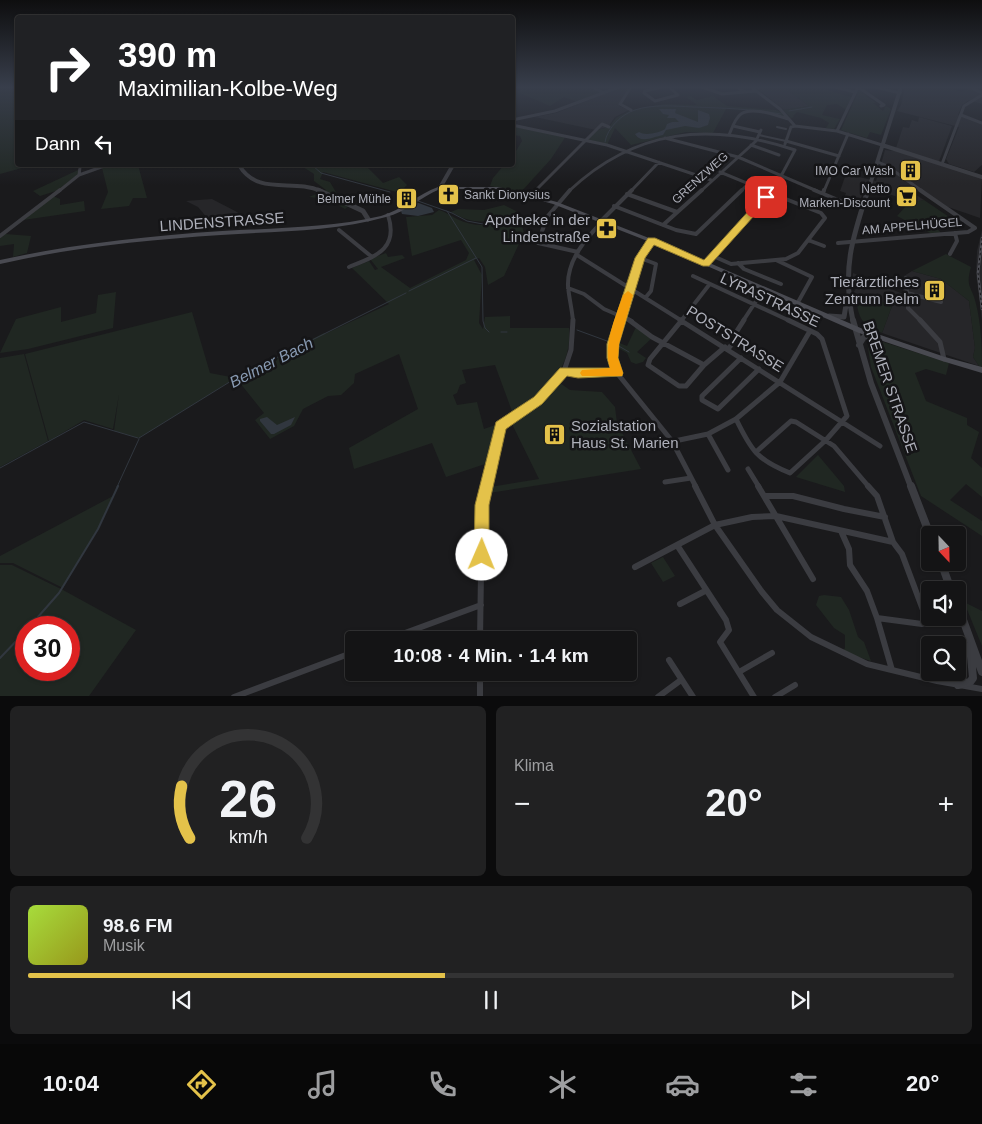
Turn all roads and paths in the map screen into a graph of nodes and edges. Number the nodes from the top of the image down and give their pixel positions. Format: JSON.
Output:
{"nodes":[{"id":1,"x":738,"y":119,"type":"edge"},
{"id":2,"x":789,"y":119,"type":"edge"},
{"id":3,"x":842,"y":119,"type":"edge"},
{"id":4,"x":891,"y":119,"type":"edge"},
{"id":5,"x":960,"y":119,"type":"edge"},
{"id":6,"x":515,"y":125,"type":"edge"},
{"id":7,"x":763,"y":125,"type":"dead end"},
{"id":8,"x":734,"y":126,"type":"junction"},
{"id":9,"x":795,"y":126,"type":"junction"},
{"id":10,"x":610,"y":127,"type":"dead end"},
{"id":11,"x":777,"y":127,"type":"dead end"},
{"id":12,"x":786,"y":129,"type":"joint"},
{"id":13,"x":790,"y":130,"type":"junction"},
{"id":14,"x":837,"y":131,"type":"junction"},
{"id":15,"x":760,"y":132,"type":"junction"},
{"id":16,"x":848,"y":134,"type":"junction"},
{"id":17,"x":729,"y":135,"type":"junction"},
{"id":18,"x":665,"y":138,"type":"junction"},
{"id":19,"x":587,"y":140,"type":"junction"},
{"id":20,"x":756,"y":141,"type":"junction"},
{"id":21,"x":786,"y":141,"type":"junction"},
{"id":22,"x":751,"y":145,"type":"junction"},
{"id":23,"x":882,"y":145,"type":"junction"},
{"id":24,"x":784,"y":147,"type":"junction"},
{"id":25,"x":625,"y":152,"type":"junction"},
{"id":26,"x":779,"y":155,"type":"dead end"},
{"id":27,"x":839,"y":156,"type":"junction"},
{"id":28,"x":738,"y":157,"type":"junction"},
{"id":29,"x":878,"y":161,"type":"junction"},
{"id":30,"x":659,"y":162,"type":"junction"},
{"id":31,"x":942,"y":164,"type":"junction"},
{"id":32,"x":78,"y":167,"type":"edge"},
{"id":33,"x":101,"y":167,"type":"edge"},
{"id":34,"x":240,"y":167,"type":"edge"},
{"id":35,"x":451,"y":167,"type":"edge"},
{"id":36,"x":720,"y":172,"type":"junction"},
{"id":37,"x":79,"y":175,"type":"junction"},
{"id":38,"x":782,"y":176,"type":"junction"},
{"id":39,"x":982,"y":177,"type":"edge"},
{"id":40,"x":711,"y":180,"type":"junction"},
{"id":41,"x":748,"y":184,"type":"junction"},
{"id":42,"x":441,"y":187,"type":"junction"},
{"id":43,"x":823,"y":193,"type":"junction"},
{"id":44,"x":627,"y":194,"type":"junction"},
{"id":45,"x":770,"y":194,"type":"junction"},
{"id":46,"x":530,"y":196,"type":"junction"},
{"id":47,"x":555,"y":203,"type":"junction"},
{"id":48,"x":614,"y":206,"type":"junction"},
{"id":49,"x":855,"y":206,"type":"dead end"},
{"id":50,"x":677,"y":212,"type":"junction"},
{"id":51,"x":859,"y":214,"type":"junction"},
{"id":52,"x":388,"y":215,"type":"junction"},
{"id":53,"x":368,"y":220,"type":"junction"},
{"id":54,"x":602,"y":221,"type":"junction"},
{"id":55,"x":663,"y":225,"type":"junction"},
{"id":56,"x":339,"y":230,"type":"dead end"},
{"id":57,"x":955,"y":233,"type":"junction"},
{"id":58,"x":0,"y":236,"type":"edge"},
{"id":59,"x":652,"y":240,"type":"junction"},
{"id":60,"x":808,"y":240,"type":"junction"},
{"id":61,"x":851,"y":242,"type":"junction"},
{"id":62,"x":838,"y":243,"type":"dead end"},
{"id":63,"x":824,"y":246,"type":"dead end"},
{"id":64,"x":578,"y":253,"type":"junction"},
{"id":65,"x":950,"y":254,"type":"dead end"},
{"id":66,"x":713,"y":256,"type":"junction"},
{"id":67,"x":372,"y":257,"type":"junction"},
{"id":68,"x":640,"y":258,"type":"junction"},
{"id":69,"x":776,"y":260,"type":"junction"},
{"id":70,"x":0,"y":262,"type":"edge"},
{"id":71,"x":706,"y":264,"type":"junction"},
{"id":72,"x":738,"y":264,"type":"junction"},
{"id":73,"x":349,"y":267,"type":"dead end"},
{"id":74,"x":693,"y":276,"type":"dead end"},
{"id":75,"x":906,"y":278,"type":"dead end"},
{"id":76,"x":780,"y":284,"type":"dead end"},
{"id":77,"x":709,"y":285,"type":"junction"},
{"id":78,"x":568,"y":288,"type":"junction"},
{"id":79,"x":630,"y":288,"type":"junction"},
{"id":80,"x":764,"y":289,"type":"junction"},
{"id":81,"x":907,"y":293,"type":"junction"},
{"id":82,"x":646,"y":297,"type":"junction"},
{"id":83,"x":848,"y":301,"type":"junction"},
{"id":84,"x":941,"y":302,"type":"dead end"},
{"id":85,"x":797,"y":304,"type":"junction"},
{"id":86,"x":754,"y":305,"type":"junction"},
{"id":87,"x":823,"y":315,"type":"junction"},
{"id":88,"x":621,"y":316,"type":"junction"},
{"id":89,"x":681,"y":320,"type":"junction"},
{"id":90,"x":854,"y":327,"type":"junction"},
{"id":91,"x":810,"y":331,"type":"junction"},
{"id":92,"x":874,"y":335,"type":"junction"},
{"id":93,"x":664,"y":344,"type":"junction"},
{"id":94,"x":859,"y":345,"type":"junction"},
{"id":95,"x":726,"y":348,"type":"junction"},
{"id":96,"x":741,"y":358,"type":"junction"},
{"id":97,"x":944,"y":359,"type":"junction"},
{"id":98,"x":704,"y":365,"type":"junction"},
{"id":99,"x":759,"y":369,"type":"junction"},
{"id":100,"x":982,"y":370,"type":"edge"},
{"id":101,"x":564,"y":371,"type":"junction"},
{"id":102,"x":617,"y":373,"type":"junction"},
{"id":103,"x":780,"y":382,"type":"junction"},
{"id":104,"x":736,"y":419,"type":"junction"},
{"id":105,"x":842,"y":422,"type":"junction"},
{"id":106,"x":708,"y":434,"type":"junction"},
{"id":107,"x":826,"y":440,"type":"junction"},
{"id":108,"x":672,"y":441,"type":"junction"},
{"id":109,"x":880,"y":446,"type":"dead end"},
{"id":110,"x":646,"y":447,"type":"dead end"},
{"id":111,"x":756,"y":452,"type":"junction"},
{"id":112,"x":748,"y":469,"type":"dead end"},
{"id":113,"x":728,"y":470,"type":"dead end"},
{"id":114,"x":691,"y":478,"type":"junction"},
{"id":115,"x":665,"y":482,"type":"dead end"},
{"id":116,"x":765,"y":496,"type":"junction"},
{"id":117,"x":776,"y":516,"type":"junction"},
{"id":118,"x":885,"y":517,"type":"junction"},
{"id":119,"x":715,"y":526,"type":"junction"},
{"id":120,"x":926,"y":526,"type":"edge"},
{"id":121,"x":841,"y":531,"type":"junction"},
{"id":122,"x":893,"y":542,"type":"junction"},
{"id":123,"x":677,"y":545,"type":"junction"},
{"id":124,"x":635,"y":567,"type":"dead end"},
{"id":125,"x":813,"y":579,"type":"dead end"},
{"id":126,"x":705,"y":591,"type":"junction"},
{"id":127,"x":680,"y":604,"type":"dead end"},
{"id":128,"x":481,"y":605,"type":"junction"},
{"id":129,"x":877,"y":618,"type":"junction"},
{"id":130,"x":965,"y":626,"type":"edge"},
{"id":131,"x":410,"y":631,"type":"edge"},
{"id":132,"x":480,"y":631,"type":"edge"},
{"id":133,"x":968,"y":634,"type":"junction"},
{"id":134,"x":772,"y":653,"type":"dead end"},
{"id":135,"x":345,"y":655,"type":"edge"},
{"id":136,"x":669,"y":660,"type":"dead end"},
{"id":137,"x":892,"y":670,"type":"junction"},
{"id":138,"x":739,"y":672,"type":"junction"},
{"id":139,"x":982,"y":672,"type":"edge"},
{"id":140,"x":681,"y":680,"type":"junction"},
{"id":141,"x":480,"y":681,"type":"edge"},
{"id":142,"x":795,"y":685,"type":"dead end"},
{"id":143,"x":958,"y":685,"type":"junction"},
{"id":144,"x":982,"y":689,"type":"edge"},
{"id":145,"x":234,"y":696,"type":"edge"},
{"id":146,"x":480,"y":696,"type":"edge"},
{"id":147,"x":658,"y":696,"type":"edge"},
{"id":148,"x":693,"y":696,"type":"edge"},
{"id":149,"x":754,"y":696,"type":"edge"},
{"id":150,"x":775,"y":696,"type":"edge"}],
"edges":[{"from":1,"to":8,"type":"street"},
{"from":2,"to":9,"type":"street"},
{"from":3,"to":14,"type":"street"},
{"from":4,"to":23,"type":"street","name":"BREMER STRASSE"},
{"from":5,"to":31,"type":"street"},
{"from":6,"to":19,"type":"street"},
{"from":7,"to":15,"type":"street"},
{"from":8,"to":15,"type":"street"},
{"from":8,"to":17,"type":"street"},
{"from":9,"to":13,"type":"street"},
{"from":9,"to":14,"type":"street"},
{"from":10,"to":19,"type":"street"},
{"from":11,"to":12,"type":"street"},
{"from":12,"to":13,"type":"street"},
{"from":13,"to":21,"type":"street"},
{"from":14,"to":16,"type":"street"},
{"from":15,"to":20,"type":"street"},
{"from":15,"to":21,"type":"street"},
{"from":16,"to":23,"type":"street"},
{"from":16,"to":27,"type":"street"},
{"from":17,"to":18,"type":"street"},
{"from":17,"to":20,"type":"street"},
{"from":18,"to":25,"type":"street"},
{"from":18,"to":28,"type":"street"},
{"from":19,"to":25,"type":"street"},
{"from":19,"to":46,"type":"street"},
{"from":20,"to":22,"type":"street","name":"GRENZWEG"},
{"from":20,"to":24,"type":"street"},
{"from":21,"to":24,"type":"street"},
{"from":21,"to":27,"type":"street"},
{"from":22,"to":26,"type":"street"},
{"from":22,"to":28,"type":"street","name":"GRENZWEG"},
{"from":23,"to":29,"type":"street","name":"BREMER STRASSE"},
{"from":23,"to":31,"type":"street"},
{"from":23,"to":51,"type":"street","name":"BREMER STRASSE"},
{"from":24,"to":38,"type":"street"},
{"from":25,"to":30,"type":"street"},
{"from":25,"to":47,"type":"street"},
{"from":27,"to":43,"type":"street"},
{"from":28,"to":36,"type":"street","name":"GRENZWEG"},
{"from":28,"to":38,"type":"street"},
{"from":29,"to":51,"type":"street","name":"BREMER STRASSE"},
{"from":29,"to":57,"type":"street","name":"AM APPELHÜGEL"},
{"from":30,"to":40,"type":"street"},
{"from":30,"to":44,"type":"street"},
{"from":31,"to":39,"type":"street"},
{"from":32,"to":37,"type":"street"},
{"from":33,"to":37,"type":"street"},
{"from":34,"to":53,"type":"street"},
{"from":35,"to":42,"type":"street"},
{"from":36,"to":40,"type":"street","name":"GRENZWEG"},
{"from":36,"to":41,"type":"street"},
{"from":37,"to":58,"type":"street"},
{"from":38,"to":43,"type":"street"},
{"from":38,"to":45,"type":"street"},
{"from":40,"to":50,"type":"street","name":"GRENZWEG"},
{"from":41,"to":45,"type":"street"},
{"from":41,"to":55,"type":"street"},
{"from":42,"to":46,"type":"main road","name":"LINDENSTRASSE"},
{"from":42,"to":52,"type":"main road","name":"LINDENSTRASSE"},
{"from":43,"to":49,"type":"street"},
{"from":44,"to":48,"type":"street"},
{"from":44,"to":50,"type":"street"},
{"from":45,"to":60,"type":"street"},
{"from":45,"to":66,"type":"street"},
{"from":46,"to":47,"type":"main road","name":"LINDENSTRASSE"},
{"from":47,"to":54,"type":"main road","name":"LINDENSTRASSE"},
{"from":47,"to":64,"type":"street","name":"POSTSTRASSE"},
{"from":48,"to":54,"type":"street"},
{"from":48,"to":55,"type":"street"},
{"from":50,"to":55,"type":"street","name":"GRENZWEG"},
{"from":51,"to":61,"type":"street","name":"BREMER STRASSE"},
{"from":52,"to":53,"type":"main road","name":"LINDENSTRASSE"},
{"from":52,"to":67,"type":"street"},
{"from":53,"to":70,"type":"main road","name":"LINDENSTRASSE"},
{"from":54,"to":59,"type":"main road","name":"LINDENSTRASSE"},
{"from":54,"to":64,"type":"street"},
{"from":56,"to":67,"type":"street"},
{"from":57,"to":61,"type":"street","name":"AM APPELHÜGEL"},
{"from":57,"to":65,"type":"street"},
{"from":59,"to":68,"type":"street"},
{"from":59,"to":71,"type":"main road","name":"LINDENSTRASSE"},
{"from":60,"to":63,"type":"street"},
{"from":60,"to":69,"type":"street"},
{"from":61,"to":62,"type":"street","name":"AM APPELHÜGEL"},
{"from":61,"to":83,"type":"street","name":"BREMER STRASSE"},
{"from":64,"to":78,"type":"street"},
{"from":64,"to":79,"type":"street","name":"POSTSTRASSE"},
{"from":66,"to":71,"type":"street"},
{"from":66,"to":72,"type":"street"},
{"from":67,"to":73,"type":"street"},
{"from":68,"to":79,"type":"street"},
{"from":68,"to":82,"type":"street"},
{"from":69,"to":72,"type":"street"},
{"from":69,"to":85,"type":"street"},
{"from":71,"to":80,"type":"main road","name":"LINDENSTRASSE"},
{"from":72,"to":76,"type":"street"},
{"from":74,"to":77,"type":"street","name":"LYRASTRASSE"},
{"from":75,"to":81,"type":"street"},
{"from":77,"to":86,"type":"street","name":"LYRASTRASSE"},
{"from":77,"to":89,"type":"street","name":"LYRASTRASSE"},
{"from":78,"to":88,"type":"street"},
{"from":78,"to":101,"type":"street"},
{"from":79,"to":82,"type":"street","name":"POSTSTRASSE"},
{"from":79,"to":88,"type":"street"},
{"from":80,"to":85,"type":"main road","name":"LINDENSTRASSE"},
{"from":80,"to":86,"type":"street"},
{"from":81,"to":84,"type":"street"},
{"from":81,"to":97,"type":"street"},
{"from":82,"to":89,"type":"street","name":"POSTSTRASSE"},
{"from":83,"to":87,"type":"street"},
{"from":83,"to":90,"type":"street","name":"BREMER STRASSE"},
{"from":85,"to":87,"type":"main road","name":"LINDENSTRASSE"},
{"from":86,"to":91,"type":"street","name":"LYRASTRASSE"},
{"from":86,"to":95,"type":"street"},
{"from":87,"to":90,"type":"main road","name":"LINDENSTRASSE"},
{"from":88,"to":93,"type":"street"},
{"from":88,"to":102,"type":"street"},
{"from":89,"to":93,"type":"street","name":"LYRASTRASSE"},
{"from":89,"to":95,"type":"street","name":"POSTSTRASSE"},
{"from":90,"to":92,"type":"main road","name":"LINDENSTRASSE"},
{"from":90,"to":94,"type":"street","name":"BREMER STRASSE"},
{"from":91,"to":103,"type":"street"},
{"from":91,"to":105,"type":"street","name":"LYRASTRASSE"},
{"from":92,"to":94,"type":"street"},
{"from":92,"to":97,"type":"main road","name":"LINDENSTRASSE"},
{"from":93,"to":98,"type":"street"},
{"from":93,"to":98,"type":"street","name":"LYRASTRASSE"},
{"from":94,"to":120,"type":"street","name":"BREMER STRASSE"},
{"from":95,"to":96,"type":"street","name":"POSTSTRASSE"},
{"from":95,"to":98,"type":"street"},
{"from":96,"to":99,"type":"street","name":"POSTSTRASSE"},
{"from":96,"to":99,"type":"street"},
{"from":97,"to":100,"type":"main road","name":"LINDENSTRASSE"},
{"from":99,"to":103,"type":"street","name":"POSTSTRASSE"},
{"from":101,"to":102,"type":"street"},
{"from":101,"to":128,"type":"street"},
{"from":102,"to":108,"type":"street"},
{"from":103,"to":104,"type":"street"},
{"from":103,"to":105,"type":"street","name":"POSTSTRASSE"},
{"from":104,"to":106,"type":"street"},
{"from":104,"to":111,"type":"street"},
{"from":105,"to":107,"type":"street"},
{"from":105,"to":109,"type":"street","name":"POSTSTRASSE"},
{"from":106,"to":108,"type":"street"},
{"from":106,"to":113,"type":"street"},
{"from":107,"to":111,"type":"street"},
{"from":107,"to":111,"type":"street"},
{"from":107,"to":118,"type":"street"},
{"from":108,"to":110,"type":"street"},
{"from":108,"to":114,"type":"street"},
{"from":112,"to":116,"type":"street"},
{"from":114,"to":115,"type":"street"},
{"from":114,"to":119,"type":"street"},
{"from":116,"to":117,"type":"street"},
{"from":116,"to":118,"type":"street"},
{"from":117,"to":119,"type":"street"},
{"from":117,"to":121,"type":"street"},
{"from":117,"to":125,"type":"street"},
{"from":118,"to":122,"type":"street"},
{"from":119,"to":123,"type":"street"},
{"from":119,"to":137,"type":"street"},
{"from":121,"to":122,"type":"street"},
{"from":121,"to":129,"type":"street"},
{"from":122,"to":129,"type":"street"},
{"from":123,"to":124,"type":"street"},
{"from":123,"to":126,"type":"street"},
{"from":126,"to":127,"type":"street"},
{"from":126,"to":138,"type":"street"},
{"from":128,"to":131,"type":"street"},
{"from":128,"to":132,"type":"street"},
{"from":129,"to":137,"type":"street"},
{"from":130,"to":133,"type":"street"},
{"from":133,"to":139,"type":"street"},
{"from":133,"to":143,"type":"street"},
{"from":134,"to":138,"type":"street"},
{"from":135,"to":145,"type":"street"},
{"from":136,"to":140,"type":"street"},
{"from":137,"to":143,"type":"street"},
{"from":138,"to":149,"type":"street"},
{"from":140,"to":147,"type":"street"},
{"from":140,"to":148,"type":"street"},
{"from":141,"to":146,"type":"street"},
{"from":142,"to":150,"type":"street"},
{"from":143,"to":144,"type":"street"}]}
